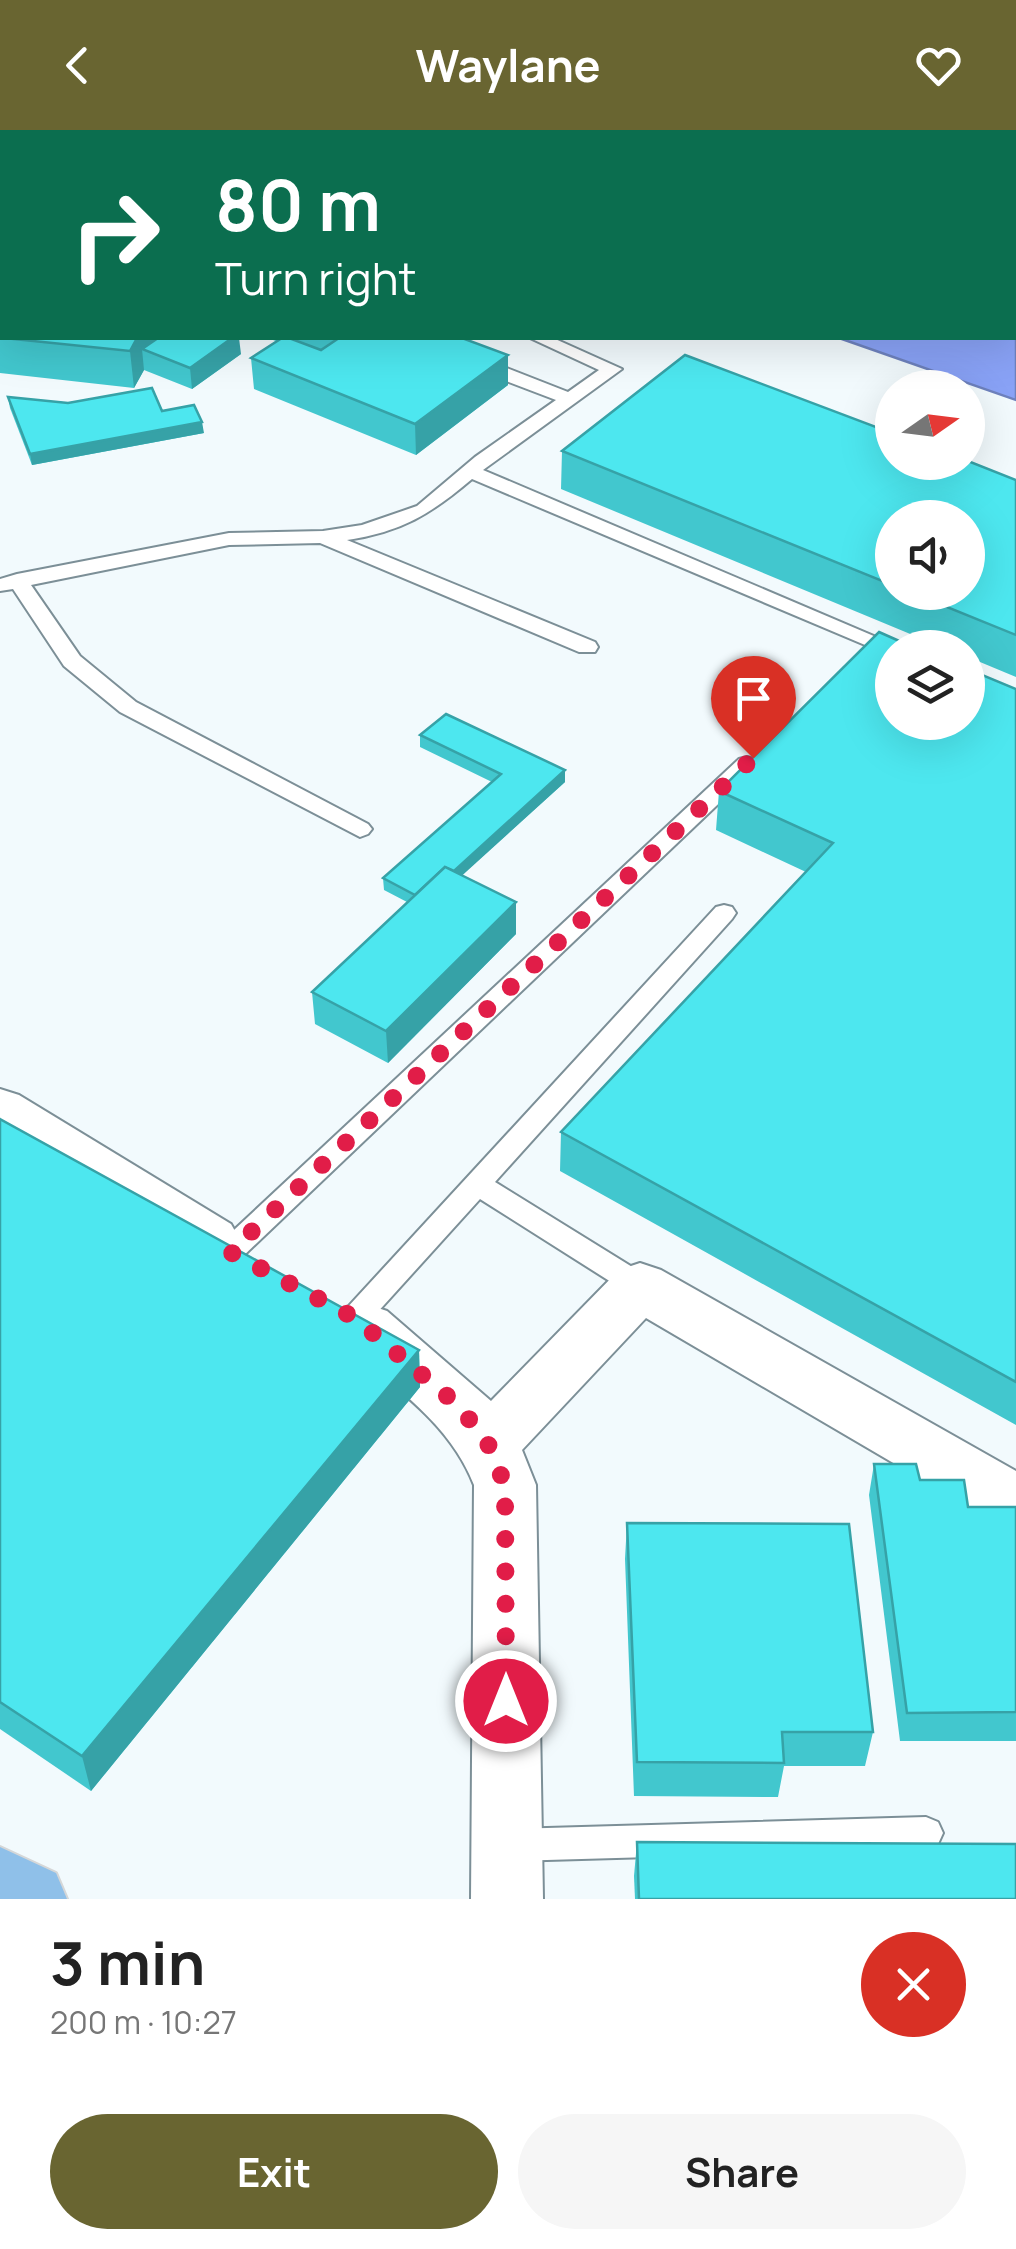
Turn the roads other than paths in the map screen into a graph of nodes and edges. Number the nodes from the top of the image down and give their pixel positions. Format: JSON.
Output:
{"nodes":[{"id":1,"x":544,"y":340,"type":"edge"},
{"id":2,"x":462,"y":358,"type":"edge"},
{"id":3,"x":569,"y":399,"type":"junction"},
{"id":4,"x":469,"y":471,"type":"junction"},
{"id":5,"x":324,"y":537,"type":"junction"},
{"id":6,"x":9,"y":583,"type":"edge"},
{"id":7,"x":875,"y":641,"type":"edge"},
{"id":8,"x":587,"y":647,"type":"dead end"},
{"id":9,"x":767,"y":745,"type":"edge"},
{"id":10,"x":360,"y":830,"type":"dead end"},
{"id":11,"x":724,"y":912,"type":"dead end"},
{"id":12,"x":0,"y":1108,"type":"edge"},
{"id":13,"x":476,"y":1183,"type":"junction"},
{"id":14,"x":292,"y":1285,"type":"junction"},
{"id":15,"x":640,"y":1286,"type":"junction"},
{"id":16,"x":488,"y":1444,"type":"junction"},
{"id":17,"x":1016,"y":1504,"type":"edge"},
{"id":18,"x":926,"y":1833,"type":"dead end"},
{"id":19,"x":507,"y":1872,"type":"edge"},
{"id":20,"x":0,"y":1883,"type":"edge"},
{"id":21,"x":30,"y":1899,"type":"edge"}],
"edges":[{"from":1,"to":3,"type":"lane"},
{"from":2,"to":3,"type":"lane"},
{"from":3,"to":4,"type":"lane"},
{"from":4,"to":5,"type":"lane"},
{"from":4,"to":7,"type":"lane"},
{"from":5,"to":6,"type":"lane"},
{"from":5,"to":8,"type":"lane"},
{"from":6,"to":10,"type":"lane"},
{"from":9,"to":14,"type":"lane"},
{"from":11,"to":13,"type":"lane"},
{"from":12,"to":14,"type":"street"},
{"from":13,"to":14,"type":"lane"},
{"from":13,"to":15,"type":"lane"},
{"from":14,"to":16,"type":"street"},
{"from":15,"to":16,"type":"street"},
{"from":15,"to":17,"type":"street"},
{"from":16,"to":19,"type":"street"},
{"from":18,"to":19,"type":"lane"},
{"from":20,"to":21,"type":"main road"}]}
